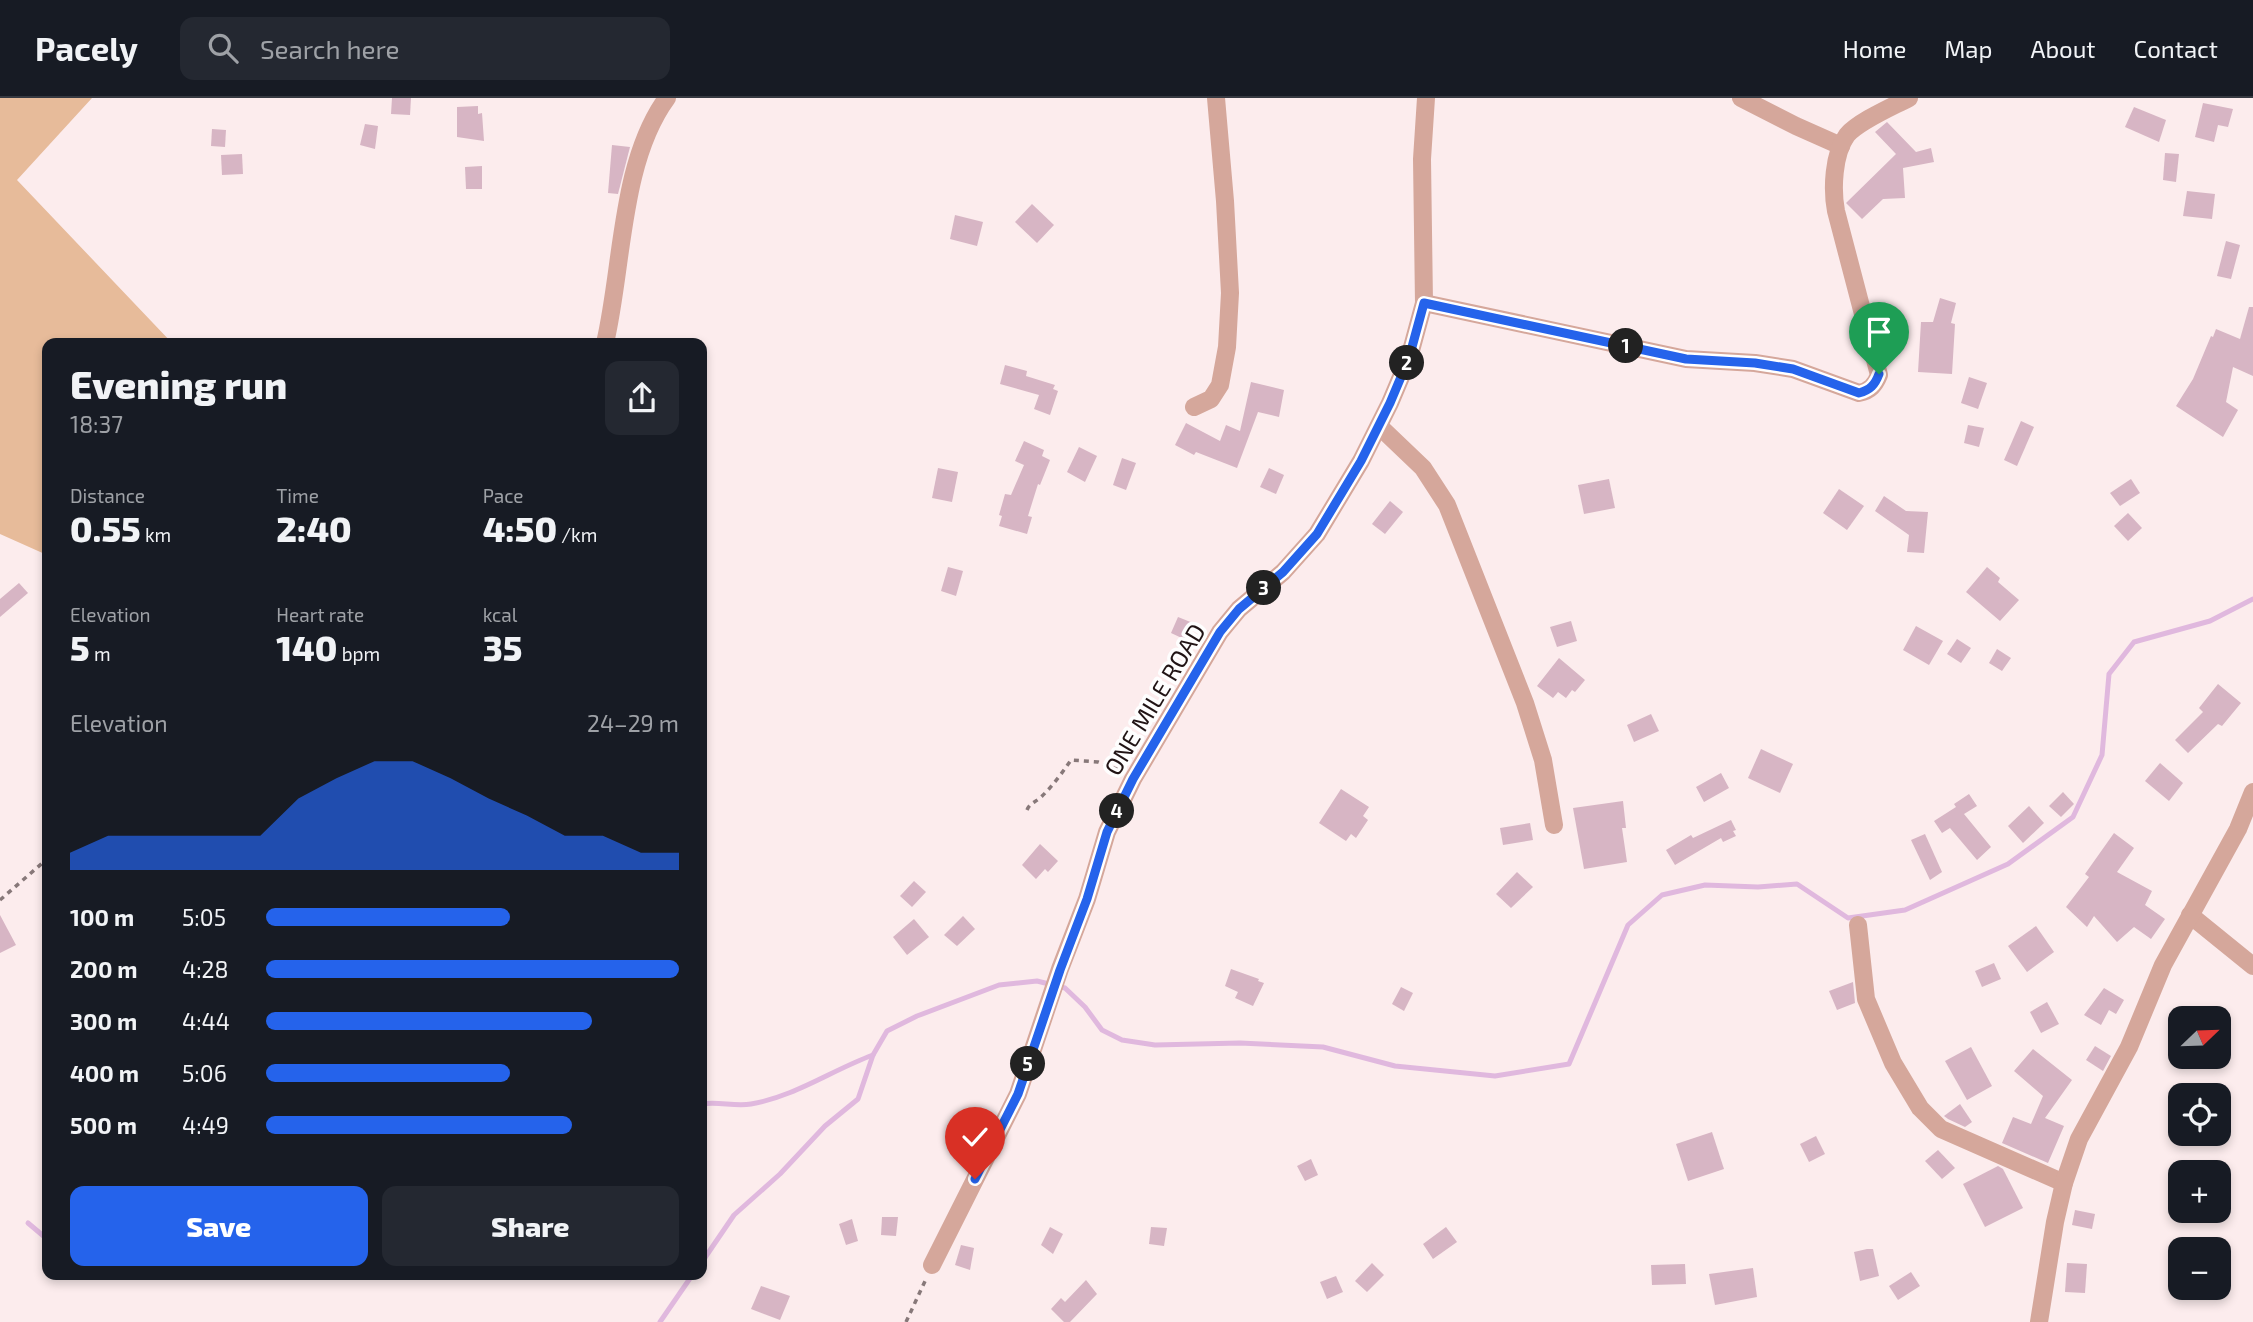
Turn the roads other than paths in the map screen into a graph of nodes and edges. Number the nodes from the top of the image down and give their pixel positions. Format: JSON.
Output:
{"nodes":[{"id":1,"x":667,"y":98,"type":"edge"},
{"id":2,"x":1216,"y":98,"type":"edge"},
{"id":3,"x":1426,"y":98,"type":"edge"},
{"id":4,"x":1741,"y":98,"type":"edge"},
{"id":5,"x":1909,"y":98,"type":"edge"},
{"id":6,"x":1841,"y":146,"type":"junction"},
{"id":7,"x":1424,"y":303,"type":"junction"},
{"id":8,"x":606,"y":338,"type":"edge"},
{"id":9,"x":1194,"y":407,"type":"dead end"},
{"id":10,"x":1379,"y":426,"type":"junction"},
{"id":11,"x":2253,"y":792,"type":"edge"},
{"id":12,"x":1554,"y":825,"type":"dead end"},
{"id":13,"x":2190,"y":915,"type":"junction"},
{"id":14,"x":1858,"y":925,"type":"dead end"},
{"id":15,"x":2253,"y":966,"type":"edge"},
{"id":16,"x":2064,"y":1183,"type":"junction"},
{"id":17,"x":932,"y":1265,"type":"road end"},
{"id":18,"x":2039,"y":1322,"type":"edge"}],
"edges":[{"from":1,"to":8,"type":"street"},
{"from":2,"to":9,"type":"street"},
{"from":3,"to":7,"type":"street","name":"ONE MILE ROAD"},
{"from":4,"to":6,"type":"street"},
{"from":5,"to":6,"type":"street"},
{"from":6,"to":7,"type":"street"},
{"from":7,"to":10,"type":"street","name":"ONE MILE ROAD"},
{"from":10,"to":12,"type":"street"},
{"from":10,"to":17,"type":"street","name":"ONE MILE ROAD"},
{"from":11,"to":13,"type":"street"},
{"from":13,"to":15,"type":"street"},
{"from":13,"to":16,"type":"street"},
{"from":14,"to":16,"type":"street"},
{"from":16,"to":18,"type":"street"}]}
